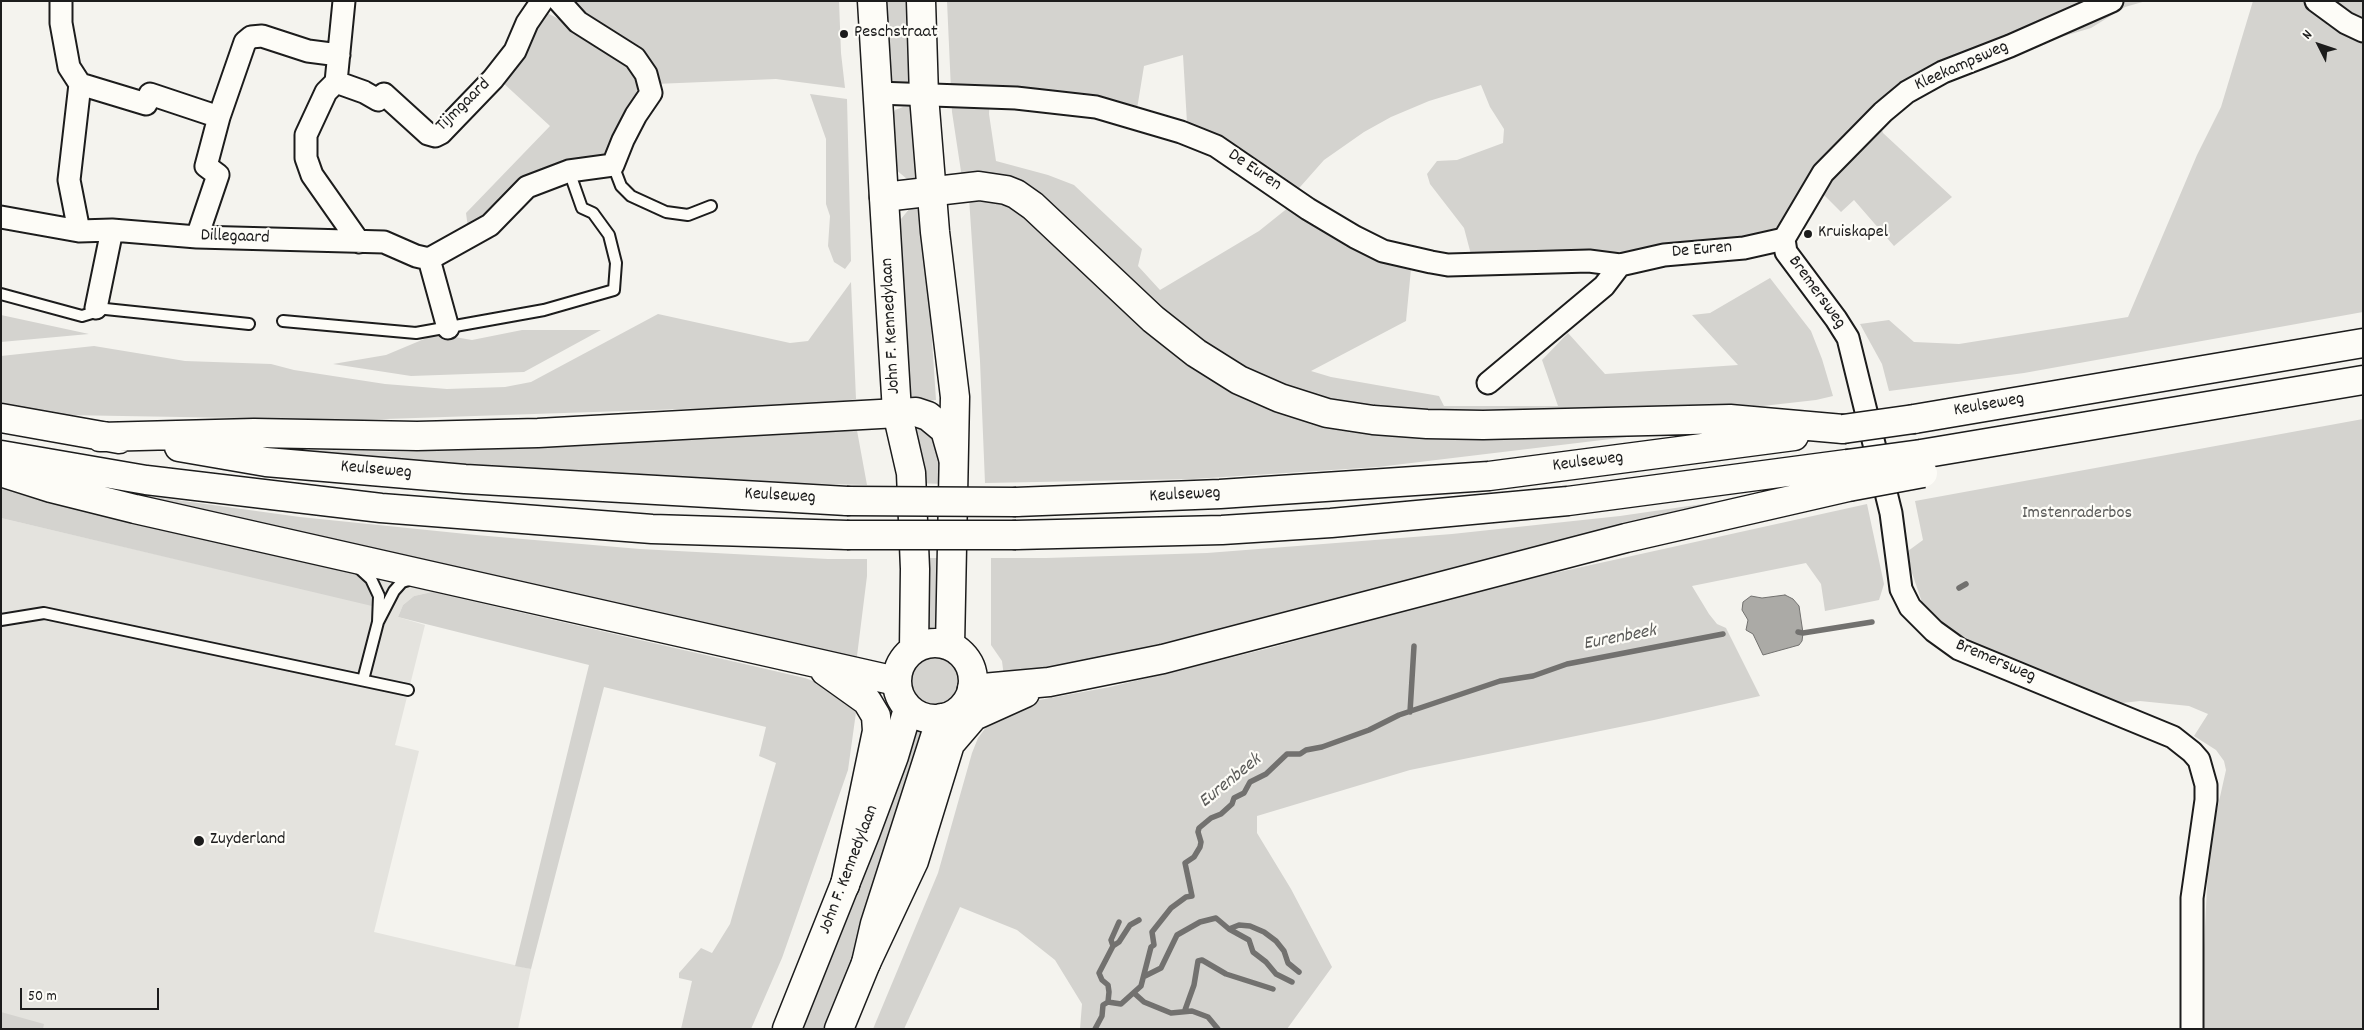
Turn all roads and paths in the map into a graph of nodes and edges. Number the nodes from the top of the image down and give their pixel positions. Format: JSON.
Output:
{"nodes":[{"id":1,"x":61,"y":1,"type":"edge"},
{"id":2,"x":344,"y":1,"type":"edge"},
{"id":3,"x":542,"y":1,"type":"edge"},
{"id":4,"x":559,"y":1,"type":"edge"},
{"id":5,"x":872,"y":1,"type":"edge"},
{"id":6,"x":921,"y":1,"type":"edge"},
{"id":7,"x":2112,"y":1,"type":"edge"},
{"id":8,"x":2316,"y":1,"type":"edge"},
{"id":9,"x":2363,"y":31,"type":"edge"},
{"id":10,"x":339,"y":55,"type":"junction"},
{"id":11,"x":336,"y":82,"type":"junction"},
{"id":12,"x":80,"y":84,"type":"junction"},
{"id":13,"x":878,"y":93,"type":"junction"},
{"id":14,"x":924,"y":96,"type":"junction"},
{"id":15,"x":219,"y":117,"type":"junction"},
{"id":16,"x":613,"y":165,"type":"junction"},
{"id":17,"x":569,"y":171,"type":"junction"},
{"id":18,"x":932,"y":191,"type":"junction"},
{"id":19,"x":884,"y":197,"type":"junction"},
{"id":20,"x":711,"y":206,"type":"dead end"},
{"id":21,"x":1,"y":217,"type":"edge"},
{"id":22,"x":112,"y":230,"type":"junction"},
{"id":23,"x":79,"y":231,"type":"junction"},
{"id":24,"x":196,"y":237,"type":"junction"},
{"id":25,"x":1784,"y":239,"type":"junction"},
{"id":26,"x":359,"y":242,"type":"junction"},
{"id":27,"x":429,"y":259,"type":"junction"},
{"id":28,"x":1620,"y":265,"type":"junction"},
{"id":29,"x":1,"y":294,"type":"edge"},
{"id":30,"x":96,"y":308,"type":"junction"},
{"id":31,"x":283,"y":320,"type":"dead end"},
{"id":32,"x":249,"y":324,"type":"dead end"},
{"id":33,"x":448,"y":328,"type":"junction"},
{"id":34,"x":2363,"y":342,"type":"edge"},
{"id":35,"x":2363,"y":380,"type":"edge"},
{"id":36,"x":1488,"y":383,"type":"dead end"},
{"id":37,"x":897,"y":412,"type":"junction"},
{"id":38,"x":1,"y":418,"type":"edge"},
{"id":39,"x":1843,"y":429,"type":"junction"},
{"id":40,"x":100,"y":437,"type":"junction"},
{"id":41,"x":1,"y":455,"type":"edge"},
{"id":42,"x":954,"y":458,"type":"junction"},
{"id":43,"x":1,"y":472,"type":"edge"},
{"id":44,"x":1848,"y":476,"type":"junction"},
{"id":45,"x":347,"y":557,"type":"junction"},
{"id":46,"x":426,"y":576,"type":"junction"},
{"id":47,"x":1,"y":620,"type":"edge"},
{"id":48,"x":378,"y":622,"type":"junction"},
{"id":49,"x":950,"y":646,"type":"junction"},
{"id":50,"x":914,"y":649,"type":"junction"},
{"id":51,"x":811,"y":661,"type":"junction"},
{"id":52,"x":363,"y":680,"type":"junction"},
{"id":53,"x":896,"y":681,"type":"junction"},
{"id":54,"x":1049,"y":682,"type":"junction"},
{"id":55,"x":972,"y":689,"type":"junction"},
{"id":56,"x":408,"y":690,"type":"dead end"},
{"id":57,"x":908,"y":709,"type":"junction"},
{"id":58,"x":941,"y":718,"type":"junction"},
{"id":59,"x":845,"y":884,"type":"junction"},
{"id":60,"x":866,"y":963,"type":"junction"},
{"id":61,"x":787,"y":1029,"type":"edge"},
{"id":62,"x":839,"y":1029,"type":"edge"},
{"id":63,"x":2192,"y":1029,"type":"edge"}],
"edges":[{"from":1,"to":12,"type":"street"},
{"from":2,"to":10,"type":"street"},
{"from":3,"to":11,"type":"street","name":"Tijmgaard"},
{"from":4,"to":16,"type":"street"},
{"from":5,"to":13,"type":"main road","name":"John F. Kennedylaan"},
{"from":6,"to":14,"type":"main road"},
{"from":7,"to":25,"type":"street","name":"Kleekampsweg"},
{"from":8,"to":9,"type":"street"},
{"from":10,"to":11,"type":"street"},
{"from":10,"to":15,"type":"street"},
{"from":11,"to":26,"type":"street"},
{"from":12,"to":15,"type":"street"},
{"from":12,"to":23,"type":"street"},
{"from":13,"to":14,"type":"street","name":"De Euren"},
{"from":13,"to":19,"type":"main road","name":"John F. Kennedylaan"},
{"from":14,"to":18,"type":"main road"},
{"from":14,"to":28,"type":"street","name":"De Euren"},
{"from":15,"to":24,"type":"street"},
{"from":16,"to":17,"type":"street"},
{"from":16,"to":20,"type":"lane"},
{"from":17,"to":27,"type":"street"},
{"from":17,"to":33,"type":"lane"},
{"from":18,"to":19,"type":"main road"},
{"from":18,"to":39,"type":"main road"},
{"from":18,"to":42,"type":"main road"},
{"from":19,"to":37,"type":"main road","name":"John F. Kennedylaan"},
{"from":21,"to":23,"type":"street","name":"Dillegaard"},
{"from":22,"to":23,"type":"street","name":"Dillegaard"},
{"from":22,"to":24,"type":"street","name":"Dillegaard"},
{"from":22,"to":30,"type":"street"},
{"from":24,"to":26,"type":"street","name":"Dillegaard"},
{"from":25,"to":28,"type":"street","name":"De Euren"},
{"from":25,"to":63,"type":"street","name":"Bremersweg"},
{"from":26,"to":27,"type":"street","name":"Dillegaard"},
{"from":27,"to":33,"type":"street"},
{"from":28,"to":36,"type":"street"},
{"from":29,"to":30,"type":"lane"},
{"from":30,"to":32,"type":"lane"},
{"from":31,"to":33,"type":"lane"},
{"from":34,"to":39,"type":"main road","name":"Keulseweg","bridge":true},
{"from":35,"to":44,"type":"main road","name":"Keulseweg","bridge":true},
{"from":37,"to":40,"type":"main road"},
{"from":37,"to":42,"type":"main road"},
{"from":37,"to":50,"type":"main road","name":"John F. Kennedylaan"},
{"from":38,"to":40,"type":"main road","name":"Keulseweg"},
{"from":39,"to":40,"type":"main road","name":"Keulseweg","bridge":true},
{"from":41,"to":44,"type":"main road","name":"Keulseweg","bridge":true},
{"from":42,"to":49,"type":"main road"},
{"from":43,"to":45,"type":"main road"},
{"from":44,"to":54,"type":"main road"},
{"from":45,"to":46,"type":"main road"},
{"from":45,"to":48,"type":"lane"},
{"from":46,"to":48,"type":"lane"},
{"from":46,"to":51,"type":"main road"},
{"from":47,"to":52,"type":"lane"},
{"from":48,"to":52,"type":"lane"},
{"from":49,"to":50,"type":"main road"},
{"from":49,"to":55,"type":"main road"},
{"from":50,"to":53,"type":"main road"},
{"from":51,"to":53,"type":"main road"},
{"from":51,"to":59,"type":"main road"},
{"from":52,"to":56,"type":"lane"},
{"from":53,"to":57,"type":"main road"},
{"from":54,"to":55,"type":"main road"},
{"from":54,"to":60,"type":"main road"},
{"from":55,"to":58,"type":"main road"},
{"from":57,"to":58,"type":"main road"},
{"from":57,"to":59,"type":"main road","name":"John F. Kennedylaan"},
{"from":58,"to":60,"type":"main road"},
{"from":59,"to":61,"type":"main road","name":"John F. Kennedylaan"},
{"from":60,"to":62,"type":"main road"}]}
